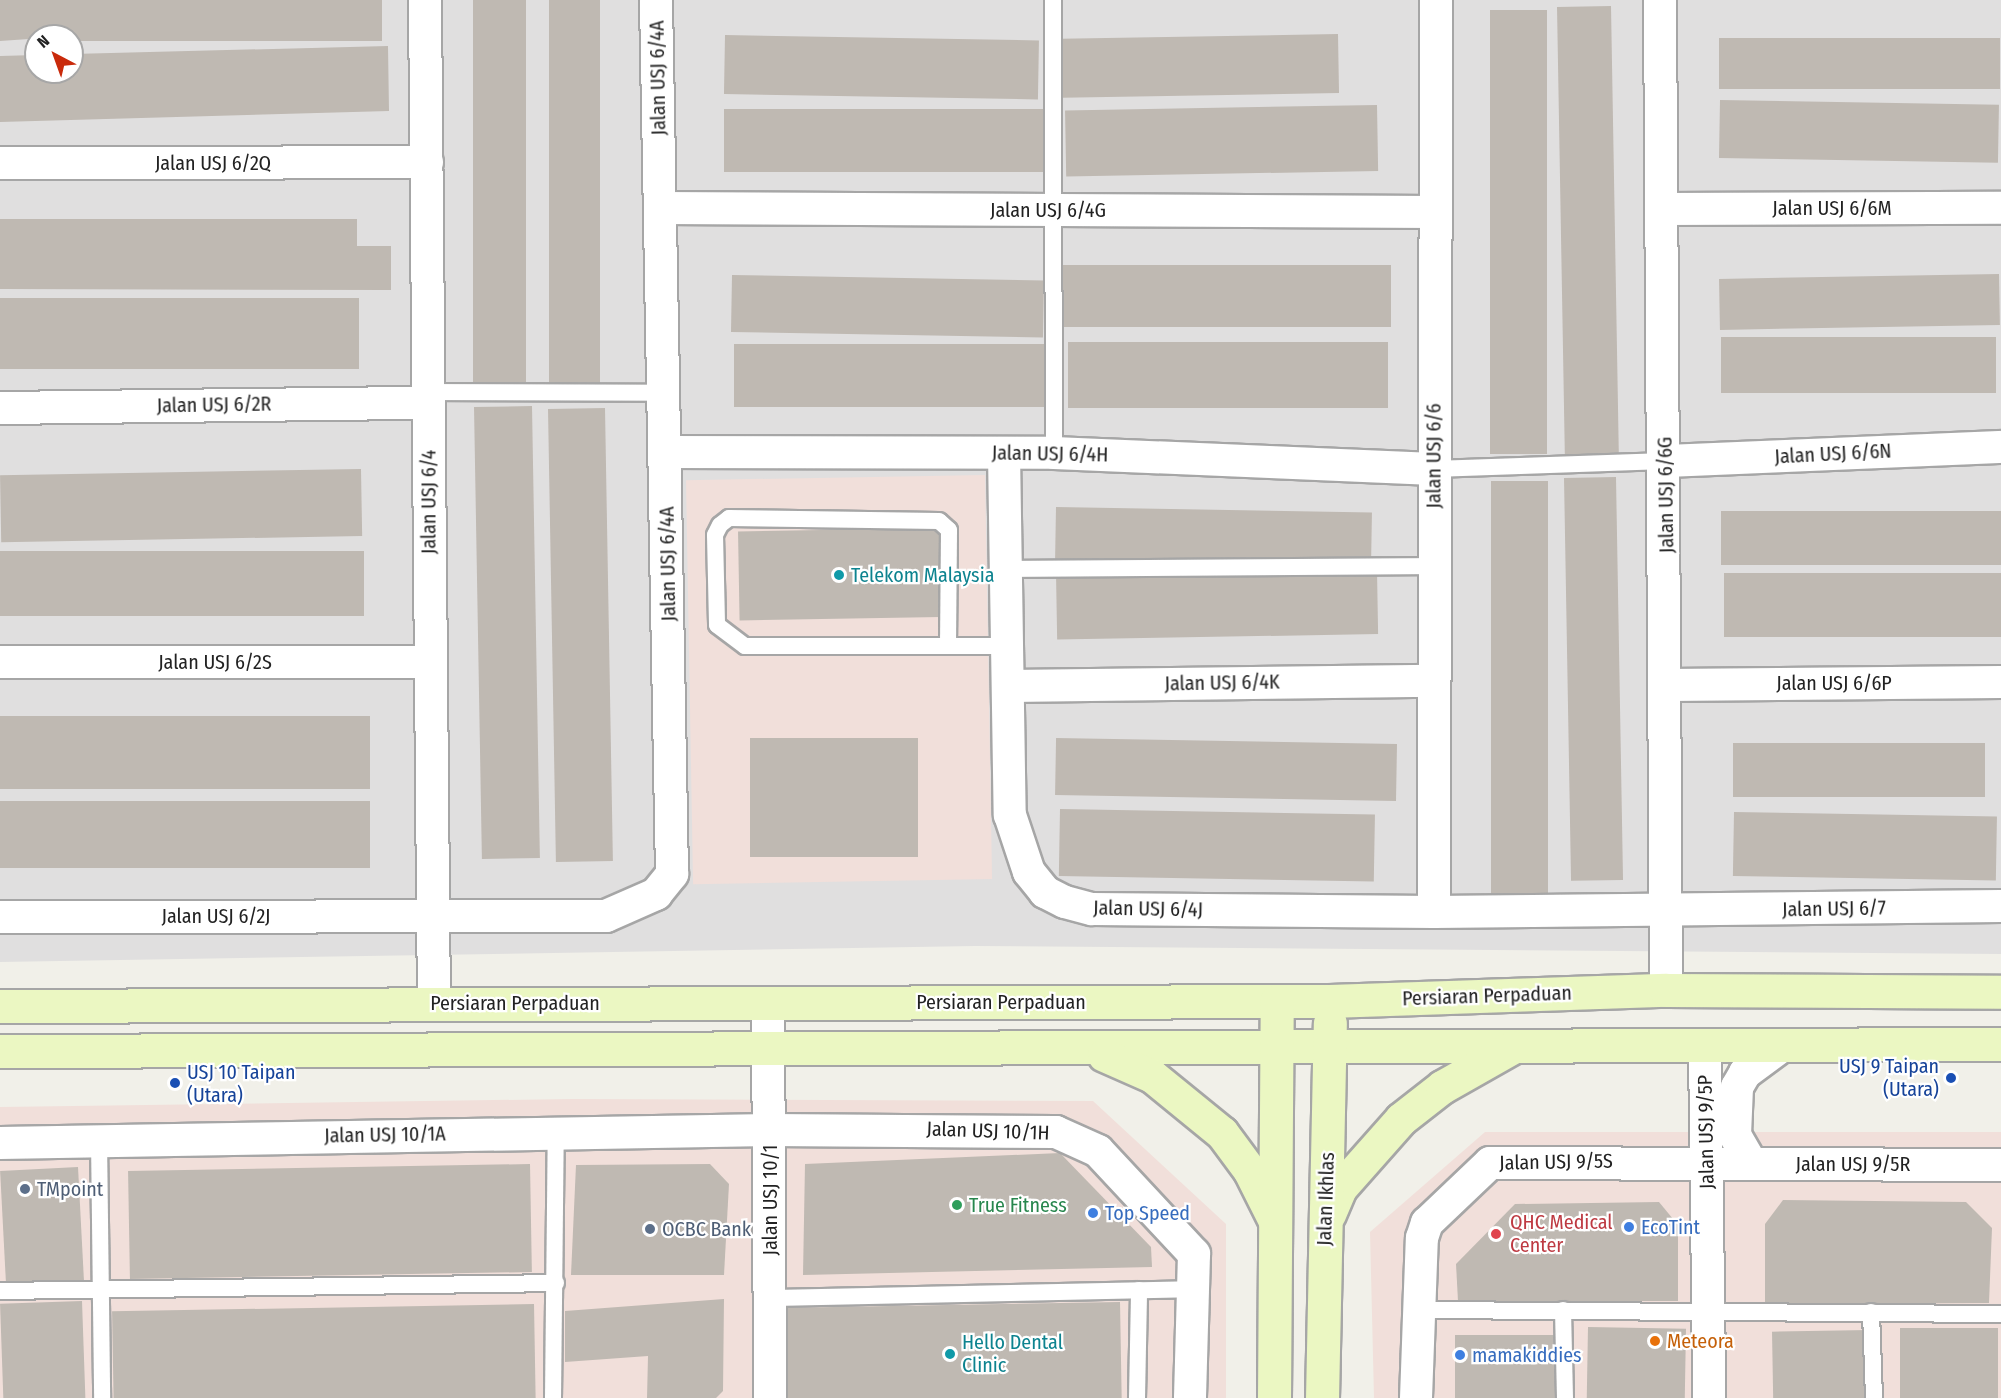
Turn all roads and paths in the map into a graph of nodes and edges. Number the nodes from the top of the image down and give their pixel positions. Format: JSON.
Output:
{"nodes":[{"id":1,"x":425,"y":0,"type":"edge"},
{"id":2,"x":656,"y":0,"type":"edge"},
{"id":3,"x":1053,"y":0,"type":"edge"},
{"id":4,"x":1436,"y":0,"type":"edge"},
{"id":5,"x":1659,"y":0,"type":"edge"},
{"id":6,"x":427,"y":162,"type":"junction"},
{"id":7,"x":0,"y":163,"type":"edge"},
{"id":8,"x":661,"y":208,"type":"junction"},
{"id":9,"x":2001,"y":208,"type":"edge"},
{"id":10,"x":1663,"y":209,"type":"junction"},
{"id":11,"x":1055,"y":210,"type":"junction"},
{"id":12,"x":1435,"y":212,"type":"junction"},
{"id":13,"x":664,"y":393,"type":"junction"},
{"id":14,"x":429,"y":397,"type":"junction"},
{"id":15,"x":0,"y":408,"type":"edge"},
{"id":16,"x":2001,"y":447,"type":"edge"},
{"id":17,"x":665,"y":452,"type":"junction"},
{"id":18,"x":1004,"y":453,"type":"junction"},
{"id":19,"x":1054,"y":453,"type":"junction"},
{"id":20,"x":1665,"y":462,"type":"junction"},
{"id":21,"x":1434,"y":469,"type":"junction"},
{"id":22,"x":1434,"y":566,"type":"junction"},
{"id":23,"x":1007,"y":569,"type":"junction"},
{"id":24,"x":948,"y":646,"type":"junction"},
{"id":25,"x":1009,"y":646,"type":"junction"},
{"id":26,"x":0,"y":662,"type":"edge"},
{"id":27,"x":431,"y":662,"type":"junction"},
{"id":28,"x":1434,"y":681,"type":"junction"},
{"id":29,"x":2001,"y":682,"type":"edge"},
{"id":30,"x":1668,"y":684,"type":"junction"},
{"id":31,"x":1010,"y":686,"type":"junction"},
{"id":32,"x":2001,"y":906,"type":"edge"},
{"id":33,"x":1434,"y":912,"type":"junction"},
{"id":34,"x":1667,"y":912,"type":"junction"},
{"id":35,"x":433,"y":914,"type":"junction"},
{"id":36,"x":0,"y":918,"type":"edge"},
{"id":37,"x":1666,"y":990,"type":"junction"},
{"id":38,"x":2001,"y":992,"type":"edge"},
{"id":39,"x":1277,"y":1001,"type":"junction"},
{"id":40,"x":1329,"y":1001,"type":"junction"},
{"id":41,"x":434,"y":1003,"type":"junction"},
{"id":42,"x":768,"y":1003,"type":"junction"},
{"id":43,"x":0,"y":1006,"type":"edge"},
{"id":44,"x":1520,"y":1044,"type":"junction"},
{"id":45,"x":2001,"y":1044,"type":"edge"},
{"id":46,"x":1330,"y":1046,"type":"junction"},
{"id":47,"x":1705,"y":1047,"type":"junction"},
{"id":48,"x":1277,"y":1048,"type":"junction"},
{"id":49,"x":1779,"y":1048,"type":"junction"},
{"id":50,"x":1092,"y":1049,"type":"junction"},
{"id":51,"x":0,"y":1051,"type":"edge"},
{"id":52,"x":768,"y":1052,"type":"junction"},
{"id":53,"x":770,"y":1130,"type":"junction"},
{"id":54,"x":556,"y":1133,"type":"junction"},
{"id":55,"x":99,"y":1139,"type":"junction"},
{"id":56,"x":0,"y":1143,"type":"edge"},
{"id":57,"x":1706,"y":1163,"type":"junction"},
{"id":58,"x":1751,"y":1163,"type":"junction"},
{"id":59,"x":2001,"y":1165,"type":"edge"},
{"id":60,"x":1325,"y":1223,"type":"junction"},
{"id":61,"x":1278,"y":1228,"type":"junction"},
{"id":62,"x":556,"y":1283,"type":"junction"},
{"id":63,"x":1192,"y":1289,"type":"junction"},
{"id":64,"x":1138,"y":1290,"type":"junction"},
{"id":65,"x":0,"y":1291,"type":"edge"},
{"id":66,"x":101,"y":1292,"type":"junction"},
{"id":67,"x":770,"y":1298,"type":"junction"},
{"id":68,"x":1419,"y":1310,"type":"junction"},
{"id":69,"x":1563,"y":1310,"type":"junction"},
{"id":70,"x":1710,"y":1311,"type":"junction"},
{"id":71,"x":1871,"y":1312,"type":"junction"},
{"id":72,"x":2001,"y":1314,"type":"edge"},
{"id":73,"x":102,"y":1398,"type":"edge"},
{"id":74,"x":553,"y":1398,"type":"edge"},
{"id":75,"x":770,"y":1398,"type":"edge"},
{"id":76,"x":1137,"y":1398,"type":"edge"},
{"id":77,"x":1190,"y":1398,"type":"edge"},
{"id":78,"x":1274,"y":1398,"type":"edge"},
{"id":79,"x":1322,"y":1398,"type":"edge"},
{"id":80,"x":1416,"y":1398,"type":"edge"},
{"id":81,"x":1564,"y":1398,"type":"edge"},
{"id":82,"x":1709,"y":1398,"type":"edge"},
{"id":83,"x":1874,"y":1398,"type":"edge"}],
"edges":[{"from":1,"to":6,"type":"street","name":"Jalan USJ 6/4"},
{"from":2,"to":8,"type":"street","name":"Jalan USJ 6/4A"},
{"from":3,"to":11,"type":"lane"},
{"from":4,"to":12,"type":"street","name":"Jalan USJ 6/6"},
{"from":5,"to":10,"type":"street","name":"Jalan USJ 6/6G"},
{"from":6,"to":7,"type":"street","name":"Jalan USJ 6/2Q"},
{"from":6,"to":14,"type":"street","name":"Jalan USJ 6/4"},
{"from":8,"to":11,"type":"street","name":"Jalan USJ 6/4G"},
{"from":8,"to":13,"type":"street","name":"Jalan USJ 6/4A"},
{"from":9,"to":10,"type":"street","name":"Jalan USJ 6/6M"},
{"from":10,"to":20,"type":"street","name":"Jalan USJ 6/6G"},
{"from":11,"to":12,"type":"street","name":"Jalan USJ 6/4G"},
{"from":11,"to":19,"type":"lane"},
{"from":12,"to":21,"type":"street","name":"Jalan USJ 6/6"},
{"from":13,"to":14,"type":"lane"},
{"from":13,"to":17,"type":"street","name":"Jalan USJ 6/4A"},
{"from":14,"to":15,"type":"street","name":"Jalan USJ 6/2R"},
{"from":14,"to":27,"type":"street","name":"Jalan USJ 6/4"},
{"from":16,"to":20,"type":"street","name":"Jalan USJ 6/6N"},
{"from":17,"to":18,"type":"street","name":"Jalan USJ 6/4H"},
{"from":17,"to":35,"type":"street","name":"Jalan USJ 6/4A"},
{"from":18,"to":19,"type":"street","name":"Jalan USJ 6/4H"},
{"from":18,"to":23,"type":"street","name":"Jalan USJ 6/4J"},
{"from":19,"to":21,"type":"street","name":"Jalan USJ 6/4H"},
{"from":20,"to":21,"type":"lane"},
{"from":20,"to":30,"type":"street","name":"Jalan USJ 6/6G"},
{"from":21,"to":22,"type":"street","name":"Jalan USJ 6/6"},
{"from":22,"to":23,"type":"lane"},
{"from":22,"to":28,"type":"street","name":"Jalan USJ 6/6"},
{"from":23,"to":25,"type":"street","name":"Jalan USJ 6/4J"},
{"from":24,"to":24,"type":"lane"},
{"from":24,"to":25,"type":"lane"},
{"from":25,"to":31,"type":"street","name":"Jalan USJ 6/4J"},
{"from":26,"to":27,"type":"street","name":"Jalan USJ 6/2S"},
{"from":27,"to":35,"type":"street","name":"Jalan USJ 6/4"},
{"from":28,"to":31,"type":"street","name":"Jalan USJ 6/4K"},
{"from":28,"to":33,"type":"street","name":"Jalan USJ 6/6"},
{"from":29,"to":30,"type":"street","name":"Jalan USJ 6/6P"},
{"from":30,"to":34,"type":"street","name":"Jalan USJ 6/6G"},
{"from":31,"to":33,"type":"street","name":"Jalan USJ 6/4J"},
{"from":32,"to":34,"type":"street","name":"Jalan USJ 6/7"},
{"from":33,"to":34,"type":"street","name":"Jalan USJ 6/4J"},
{"from":34,"to":37,"type":"street","name":"Jalan USJ 6/6G"},
{"from":35,"to":36,"type":"street","name":"Jalan USJ 6/2J"},
{"from":35,"to":41,"type":"street","name":"Jalan USJ 6/4"},
{"from":37,"to":38,"type":"main road","name":"Persiaran Perpaduan"},
{"from":37,"to":40,"type":"main road","name":"Persiaran Perpaduan"},
{"from":39,"to":40,"type":"main road","name":"Persiaran Perpaduan"},
{"from":39,"to":42,"type":"main road","name":"Persiaran Perpaduan"},
{"from":39,"to":48,"type":"main road"},
{"from":40,"to":46,"type":"main road","name":"Jalan Ikhlas"},
{"from":41,"to":42,"type":"main road","name":"Persiaran Perpaduan"},
{"from":41,"to":43,"type":"main road","name":"Persiaran Perpaduan"},
{"from":42,"to":52,"type":"street","name":"Jalan USJ 10/1"},
{"from":44,"to":46,"type":"main road"},
{"from":44,"to":47,"type":"main road"},
{"from":44,"to":60,"type":"main road"},
{"from":45,"to":49,"type":"main road"},
{"from":46,"to":48,"type":"main road"},
{"from":46,"to":60,"type":"main road","name":"Jalan Ikhlas"},
{"from":47,"to":49,"type":"main road"},
{"from":47,"to":57,"type":"street","name":"Jalan USJ 9/5P"},
{"from":48,"to":50,"type":"main road"},
{"from":48,"to":61,"type":"main road"},
{"from":49,"to":58,"type":"street"},
{"from":50,"to":52,"type":"main road"},
{"from":50,"to":61,"type":"main road"},
{"from":51,"to":52,"type":"main road"},
{"from":52,"to":53,"type":"street","name":"Jalan USJ 10/1"},
{"from":53,"to":54,"type":"street","name":"Jalan USJ 10/1A"},
{"from":53,"to":63,"type":"street","name":"Jalan USJ 10/1H"},
{"from":53,"to":67,"type":"street","name":"Jalan USJ 10/1"},
{"from":54,"to":55,"type":"street","name":"Jalan USJ 10/1A"},
{"from":54,"to":62,"type":"lane"},
{"from":55,"to":56,"type":"street","name":"Jalan USJ 10/1A"},
{"from":55,"to":66,"type":"lane"},
{"from":57,"to":58,"type":"street","name":"Jalan USJ 9/5R"},
{"from":57,"to":68,"type":"street","name":"Jalan USJ 9/5S"},
{"from":57,"to":70,"type":"street","name":"Jalan USJ 9/5P"},
{"from":58,"to":59,"type":"street","name":"Jalan USJ 9/5R"},
{"from":60,"to":79,"type":"main road","name":"Jalan Ikhlas"},
{"from":61,"to":78,"type":"main road"},
{"from":62,"to":66,"type":"lane"},
{"from":62,"to":74,"type":"lane"},
{"from":63,"to":64,"type":"lane"},
{"from":63,"to":77,"type":"street","name":"Jalan USJ 10/1H"},
{"from":64,"to":67,"type":"lane"},
{"from":64,"to":76,"type":"lane"},
{"from":65,"to":66,"type":"lane"},
{"from":66,"to":73,"type":"lane"},
{"from":67,"to":75,"type":"street","name":"Jalan USJ 10/1"},
{"from":68,"to":69,"type":"lane"},
{"from":68,"to":80,"type":"street","name":"Jalan USJ 9/5S"},
{"from":69,"to":70,"type":"lane"},
{"from":69,"to":81,"type":"lane"},
{"from":70,"to":71,"type":"lane"},
{"from":70,"to":82,"type":"street","name":"Jalan USJ 9/5P"},
{"from":71,"to":72,"type":"lane"},
{"from":71,"to":83,"type":"lane"}]}
